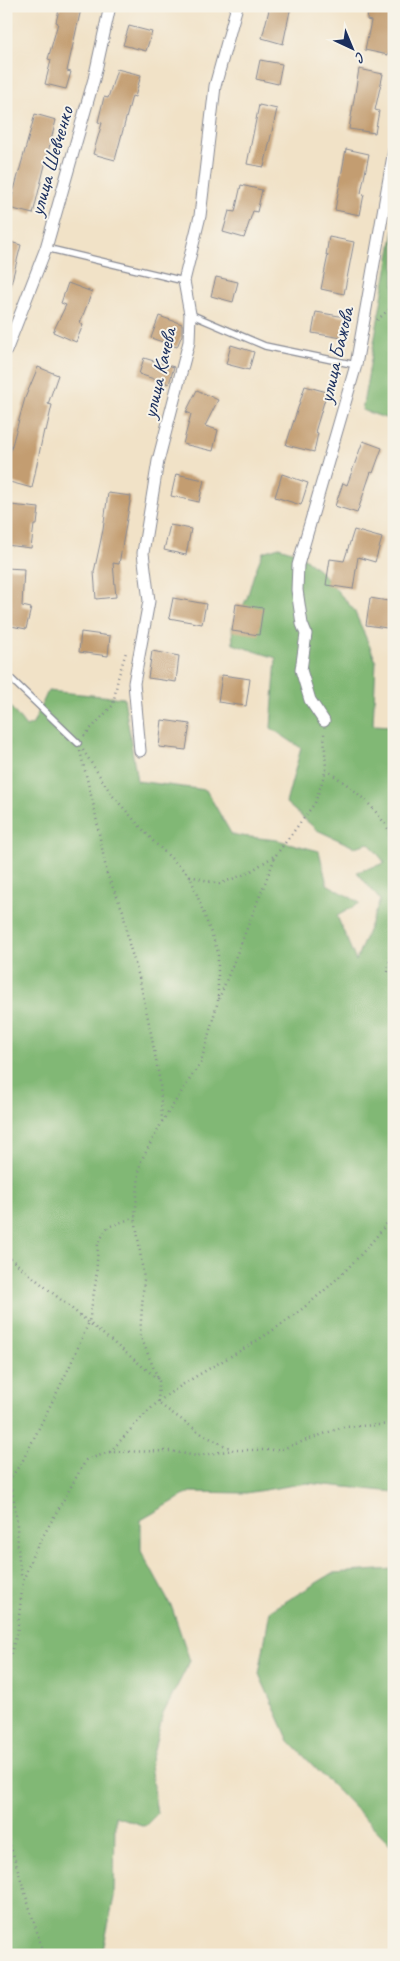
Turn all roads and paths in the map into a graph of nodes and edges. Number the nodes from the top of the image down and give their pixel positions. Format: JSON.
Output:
{"nodes":[{"id":1,"x":110,"y":6,"type":"edge"},
{"id":2,"x":237,"y":6,"type":"edge"},
{"id":3,"x":394,"y":150,"type":"edge"},
{"id":4,"x":46,"y":248,"type":"junction"},
{"id":5,"x":184,"y":281,"type":"junction"},
{"id":6,"x":190,"y":314,"type":"junction"},
{"id":7,"x":6,"y":351,"type":"edge"},
{"id":8,"x":356,"y":365,"type":"junction"},
{"id":9,"x":142,"y":638,"type":"junction"},
{"id":10,"x":6,"y":674,"type":"edge"},
{"id":11,"x":324,"y":721,"type":"joint"},
{"id":12,"x":78,"y":743,"type":"junction"},
{"id":13,"x":140,"y":750,"type":"dead end"},
{"id":14,"x":326,"y":770,"type":"junction"},
{"id":15,"x":394,"y":840,"type":"edge"},
{"id":16,"x":276,"y":855,"type":"junction"},
{"id":17,"x":190,"y":876,"type":"junction"},
{"id":18,"x":394,"y":931,"type":"edge"},
{"id":19,"x":388,"y":972,"type":"dead end"},
{"id":20,"x":218,"y":1001,"type":"junction"},
{"id":21,"x":162,"y":1122,"type":"junction"},
{"id":22,"x":394,"y":1214,"type":"edge"},
{"id":23,"x":135,"y":1217,"type":"junction"},
{"id":24,"x":6,"y":1255,"type":"edge"},
{"id":25,"x":89,"y":1322,"type":"junction"},
{"id":26,"x":159,"y":1380,"type":"junction"},
{"id":27,"x":158,"y":1403,"type":"junction"},
{"id":28,"x":394,"y":1424,"type":"edge"},
{"id":29,"x":233,"y":1450,"type":"junction"},
{"id":30,"x":110,"y":1452,"type":"junction"},
{"id":31,"x":6,"y":1476,"type":"edge"},
{"id":32,"x":9,"y":1482,"type":"junction"},
{"id":33,"x":6,"y":1486,"type":"edge"},
{"id":34,"x":23,"y":1581,"type":"junction"},
{"id":35,"x":6,"y":1668,"type":"edge"},
{"id":36,"x":6,"y":1831,"type":"edge"},
{"id":37,"x":44,"y":1955,"type":"edge"}],
"edges":[{"from":1,"to":4,"type":"street","name":"улица Шевченко"},
{"from":2,"to":5,"type":"street","name":"улица Качева"},
{"from":3,"to":8,"type":"street","name":"улица Бажова"},
{"from":4,"to":5,"type":"lane"},
{"from":4,"to":7,"type":"street","name":"улица Шевченко"},
{"from":5,"to":6,"type":"street","name":"улица Качева"},
{"from":6,"to":8,"type":"lane"},
{"from":6,"to":9,"type":"street","name":"улица Качева"},
{"from":8,"to":11,"type":"street","name":"улица Бажова"},
{"from":9,"to":12,"type":"path"},
{"from":9,"to":13,"type":"street","name":"улица Качева"},
{"from":10,"to":12,"type":"lane"},
{"from":11,"to":14,"type":"path"},
{"from":12,"to":17,"type":"path"},
{"from":12,"to":21,"type":"path"},
{"from":14,"to":15,"type":"path"},
{"from":14,"to":16,"type":"path"},
{"from":16,"to":17,"type":"path"},
{"from":16,"to":20,"type":"path"},
{"from":17,"to":20,"type":"path"},
{"from":18,"to":19,"type":"path"},
{"from":20,"to":21,"type":"path"},
{"from":21,"to":23,"type":"path"},
{"from":22,"to":27,"type":"path"},
{"from":23,"to":25,"type":"path"},
{"from":23,"to":26,"type":"path"},
{"from":24,"to":25,"type":"path"},
{"from":25,"to":26,"type":"path"},
{"from":25,"to":32,"type":"path"},
{"from":26,"to":27,"type":"path"},
{"from":27,"to":29,"type":"path"},
{"from":27,"to":30,"type":"path"},
{"from":28,"to":29,"type":"path"},
{"from":29,"to":30,"type":"path"},
{"from":30,"to":34,"type":"path"},
{"from":31,"to":32,"type":"path"},
{"from":32,"to":33,"type":"path"},
{"from":32,"to":34,"type":"path"},
{"from":34,"to":35,"type":"path"},
{"from":36,"to":37,"type":"path"}]}
